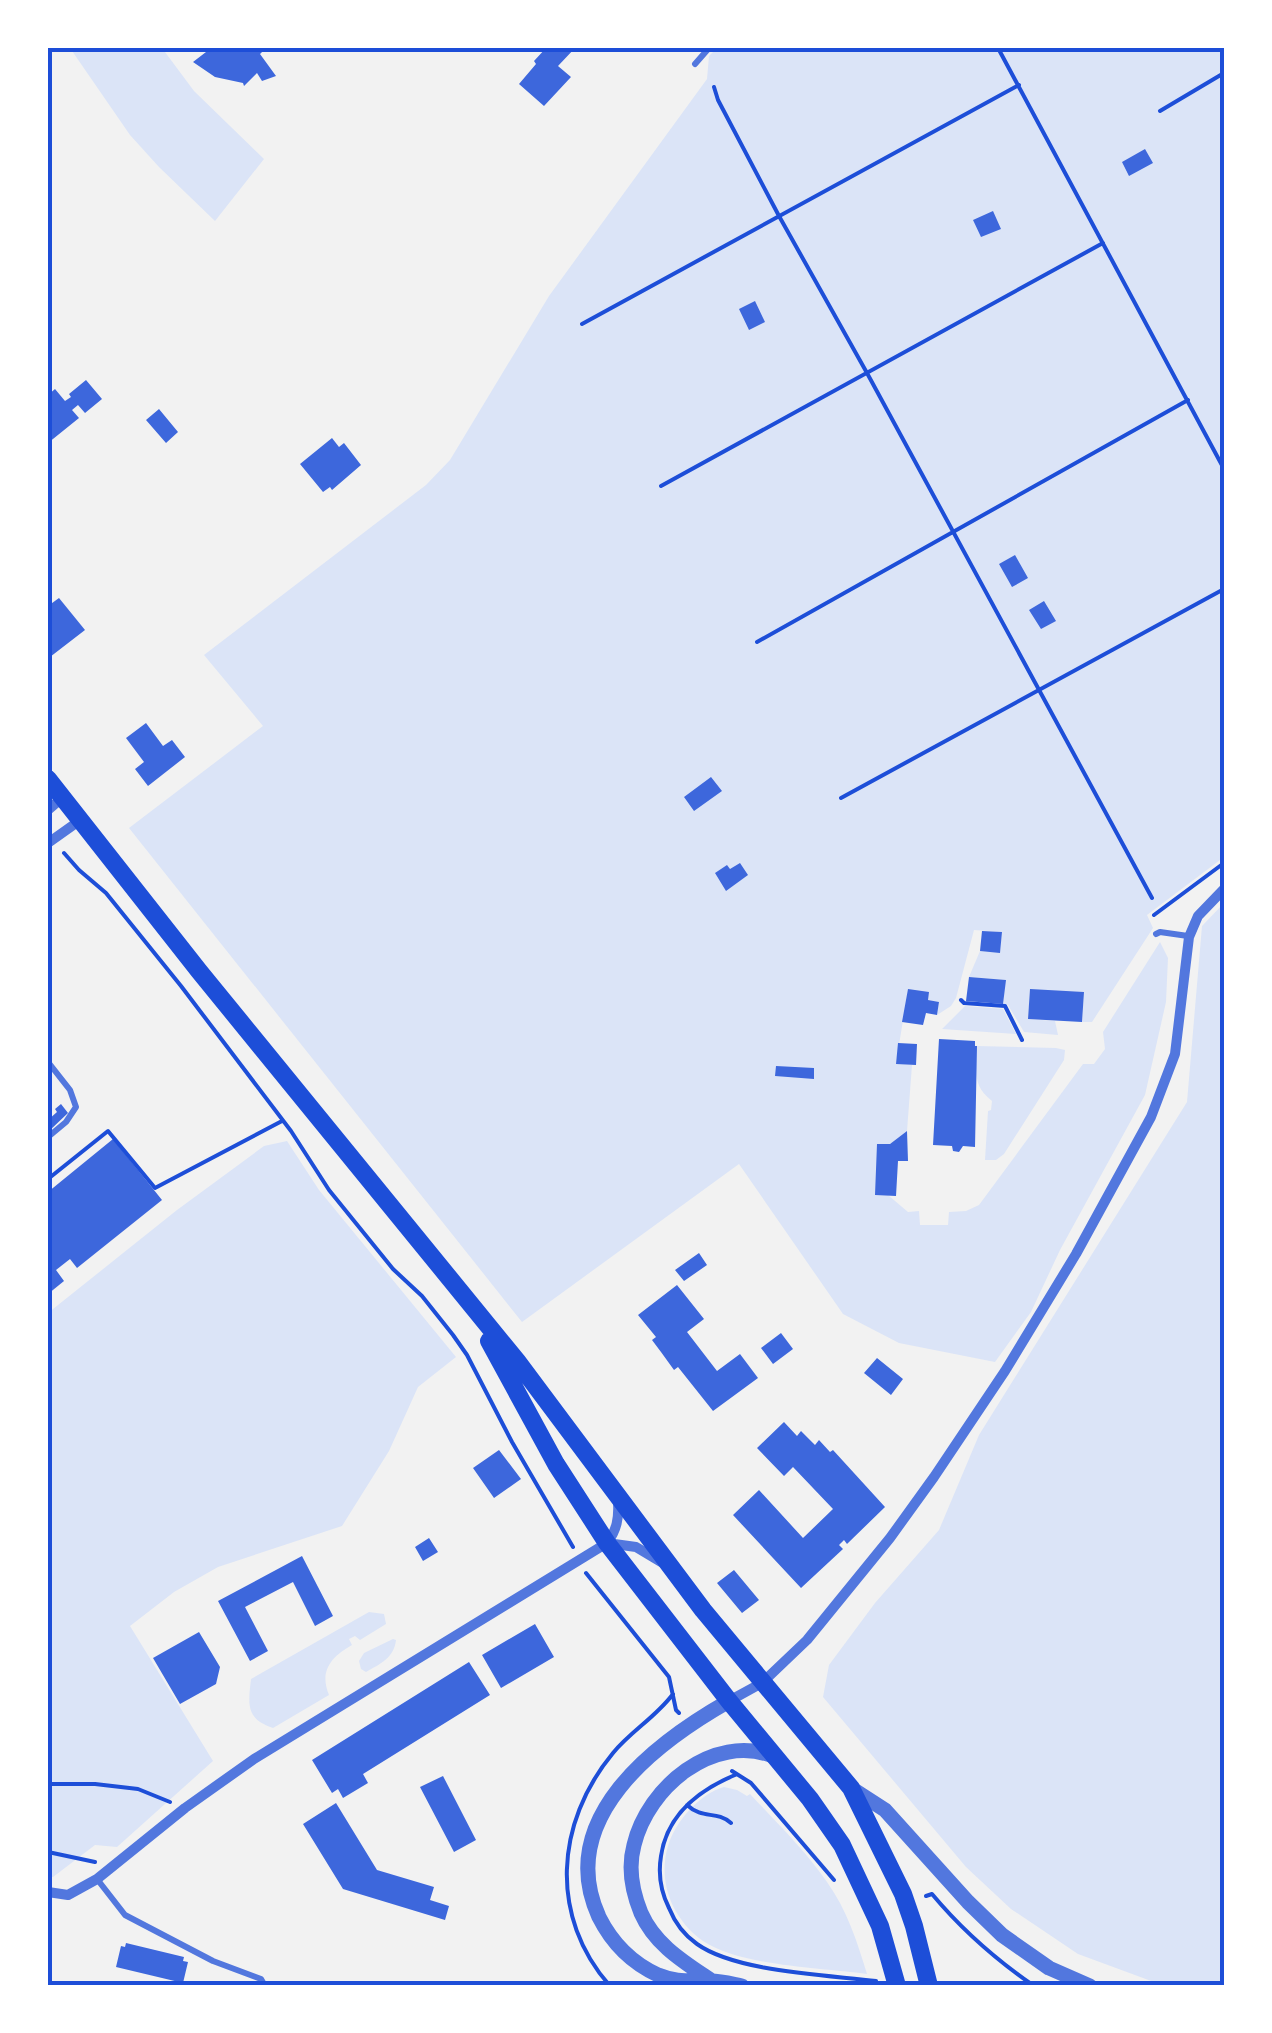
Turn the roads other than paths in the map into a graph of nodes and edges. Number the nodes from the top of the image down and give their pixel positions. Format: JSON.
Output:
{"nodes":[{"id":1,"x":709,"y":48,"type":"edge"},
{"id":2,"x":695,"y":64,"type":"dead end"},
{"id":3,"x":48,"y":780,"type":"edge"},
{"id":4,"x":55,"y":804,"type":"edge"},
{"id":5,"x":80,"y":821,"type":"junction"},
{"id":6,"x":48,"y":843,"type":"edge"},
{"id":7,"x":1224,"y":889,"type":"edge"},
{"id":8,"x":1156,"y":934,"type":"dead end"},
{"id":9,"x":1189,"y":937,"type":"junction"},
{"id":10,"x":48,"y":1062,"type":"edge"},
{"id":11,"x":48,"y":1075,"type":"edge"},
{"id":12,"x":48,"y":1084,"type":"edge"},
{"id":13,"x":48,"y":1137,"type":"edge"},
{"id":14,"x":464,"y":1297,"type":"junction"},
{"id":15,"x":616,"y":1491,"type":"junction"},
{"id":16,"x":607,"y":1543,"type":"junction"},
{"id":17,"x":674,"y":1572,"type":"junction"},
{"id":18,"x":762,"y":1683,"type":"junction"},
{"id":19,"x":729,"y":1702,"type":"junction"},
{"id":20,"x":773,"y":1756,"type":"junction"},
{"id":21,"x":851,"y":1788,"type":"junction"},
{"id":22,"x":97,"y":1879,"type":"junction"},
{"id":23,"x":48,"y":1892,"type":"edge"},
{"id":24,"x":712,"y":1981,"type":"junction"},
{"id":25,"x":889,"y":1984,"type":"edge"},
{"id":26,"x":265,"y":1986,"type":"edge"},
{"id":27,"x":742,"y":1986,"type":"edge"},
{"id":28,"x":929,"y":1986,"type":"edge"},
{"id":29,"x":1090,"y":1986,"type":"edge"}],
"edges":[{"from":1,"to":2,"type":"lane"},
{"from":3,"to":4,"type":"main road"},
{"from":4,"to":5,"type":"main road"},
{"from":5,"to":6,"type":"street"},
{"from":5,"to":14,"type":"main road"},
{"from":7,"to":9,"type":"street"},
{"from":8,"to":9,"type":"lane"},
{"from":9,"to":18,"type":"street"},
{"from":10,"to":13,"type":"lane"},
{"from":11,"to":12,"type":"lane"},
{"from":14,"to":15,"type":"main road"},
{"from":14,"to":16,"type":"main road"},
{"from":15,"to":16,"type":"street"},
{"from":15,"to":17,"type":"main road"},
{"from":16,"to":17,"type":"street"},
{"from":16,"to":19,"type":"main road"},
{"from":16,"to":22,"type":"street"},
{"from":17,"to":18,"type":"main road"},
{"from":18,"to":19,"type":"street"},
{"from":18,"to":21,"type":"main road"},
{"from":19,"to":20,"type":"main road"},
{"from":19,"to":24,"type":"street"},
{"from":20,"to":24,"type":"street"},
{"from":20,"to":25,"type":"main road"},
{"from":21,"to":28,"type":"main road"},
{"from":21,"to":29,"type":"street"},
{"from":22,"to":23,"type":"street"},
{"from":22,"to":26,"type":"lane"},
{"from":24,"to":27,"type":"street"}]}
